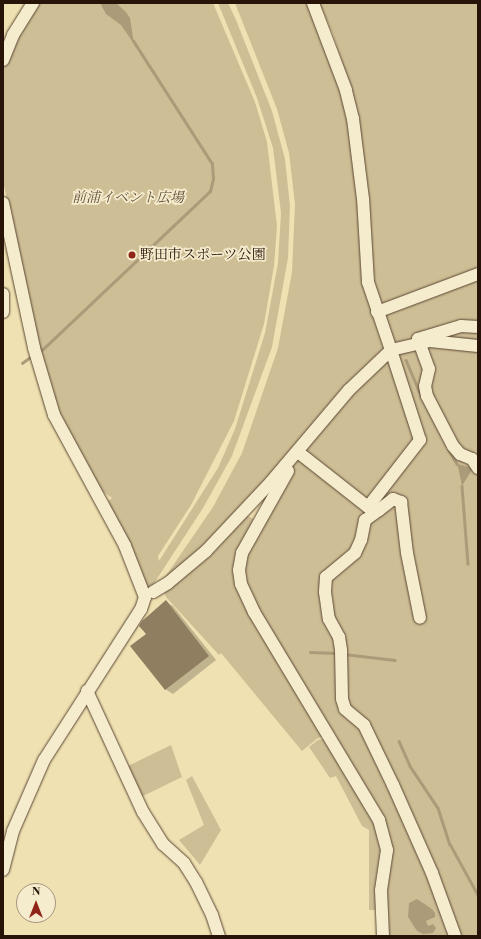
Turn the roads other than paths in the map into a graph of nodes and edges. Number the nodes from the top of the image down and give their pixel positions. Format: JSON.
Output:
{"nodes":[{"id":1,"x":33,"y":3,"type":"edge"},
{"id":2,"x":314,"y":3,"type":"edge"},
{"id":3,"x":3,"y":60,"type":"edge"},
{"id":4,"x":3,"y":203,"type":"edge"},
{"id":5,"x":478,"y":274,"type":"edge"},
{"id":6,"x":3,"y":294,"type":"edge"},
{"id":7,"x":3,"y":312,"type":"edge"},
{"id":8,"x":377,"y":312,"type":"junction"},
{"id":9,"x":478,"y":327,"type":"edge"},
{"id":10,"x":419,"y":343,"type":"junction"},
{"id":11,"x":478,"y":346,"type":"edge"},
{"id":12,"x":391,"y":350,"type":"junction"},
{"id":13,"x":298,"y":452,"type":"junction"},
{"id":14,"x":477,"y":466,"type":"edge"},
{"id":15,"x":373,"y":509,"type":"junction"},
{"id":16,"x":243,"y":513,"type":"junction"},
{"id":17,"x":259,"y":523,"type":"junction"},
{"id":18,"x":164,"y":576,"type":"dead end"},
{"id":19,"x":149,"y":594,"type":"junction"},
{"id":20,"x":420,"y":618,"type":"dead end"},
{"id":21,"x":87,"y":691,"type":"junction"},
{"id":22,"x":3,"y":870,"type":"edge"},
{"id":23,"x":219,"y":936,"type":"edge"},
{"id":24,"x":383,"y":936,"type":"edge"},
{"id":25,"x":455,"y":936,"type":"edge"}],
"edges":[{"from":1,"to":3,"type":"street"},
{"from":2,"to":8,"type":"street"},
{"from":4,"to":19,"type":"street"},
{"from":5,"to":8,"type":"street"},
{"from":6,"to":7,"type":"street"},
{"from":8,"to":12,"type":"street"},
{"from":9,"to":10,"type":"street"},
{"from":10,"to":11,"type":"street"},
{"from":10,"to":12,"type":"street"},
{"from":10,"to":14,"type":"street"},
{"from":12,"to":13,"type":"street"},
{"from":12,"to":15,"type":"street"},
{"from":13,"to":15,"type":"street"},
{"from":13,"to":16,"type":"street"},
{"from":13,"to":17,"type":"street"},
{"from":15,"to":20,"type":"street"},
{"from":15,"to":25,"type":"street"},
{"from":16,"to":17,"type":"street"},
{"from":16,"to":19,"type":"street"},
{"from":17,"to":24,"type":"street"},
{"from":18,"to":19,"type":"street"},
{"from":19,"to":21,"type":"street"},
{"from":21,"to":22,"type":"street"},
{"from":21,"to":23,"type":"street"}]}
